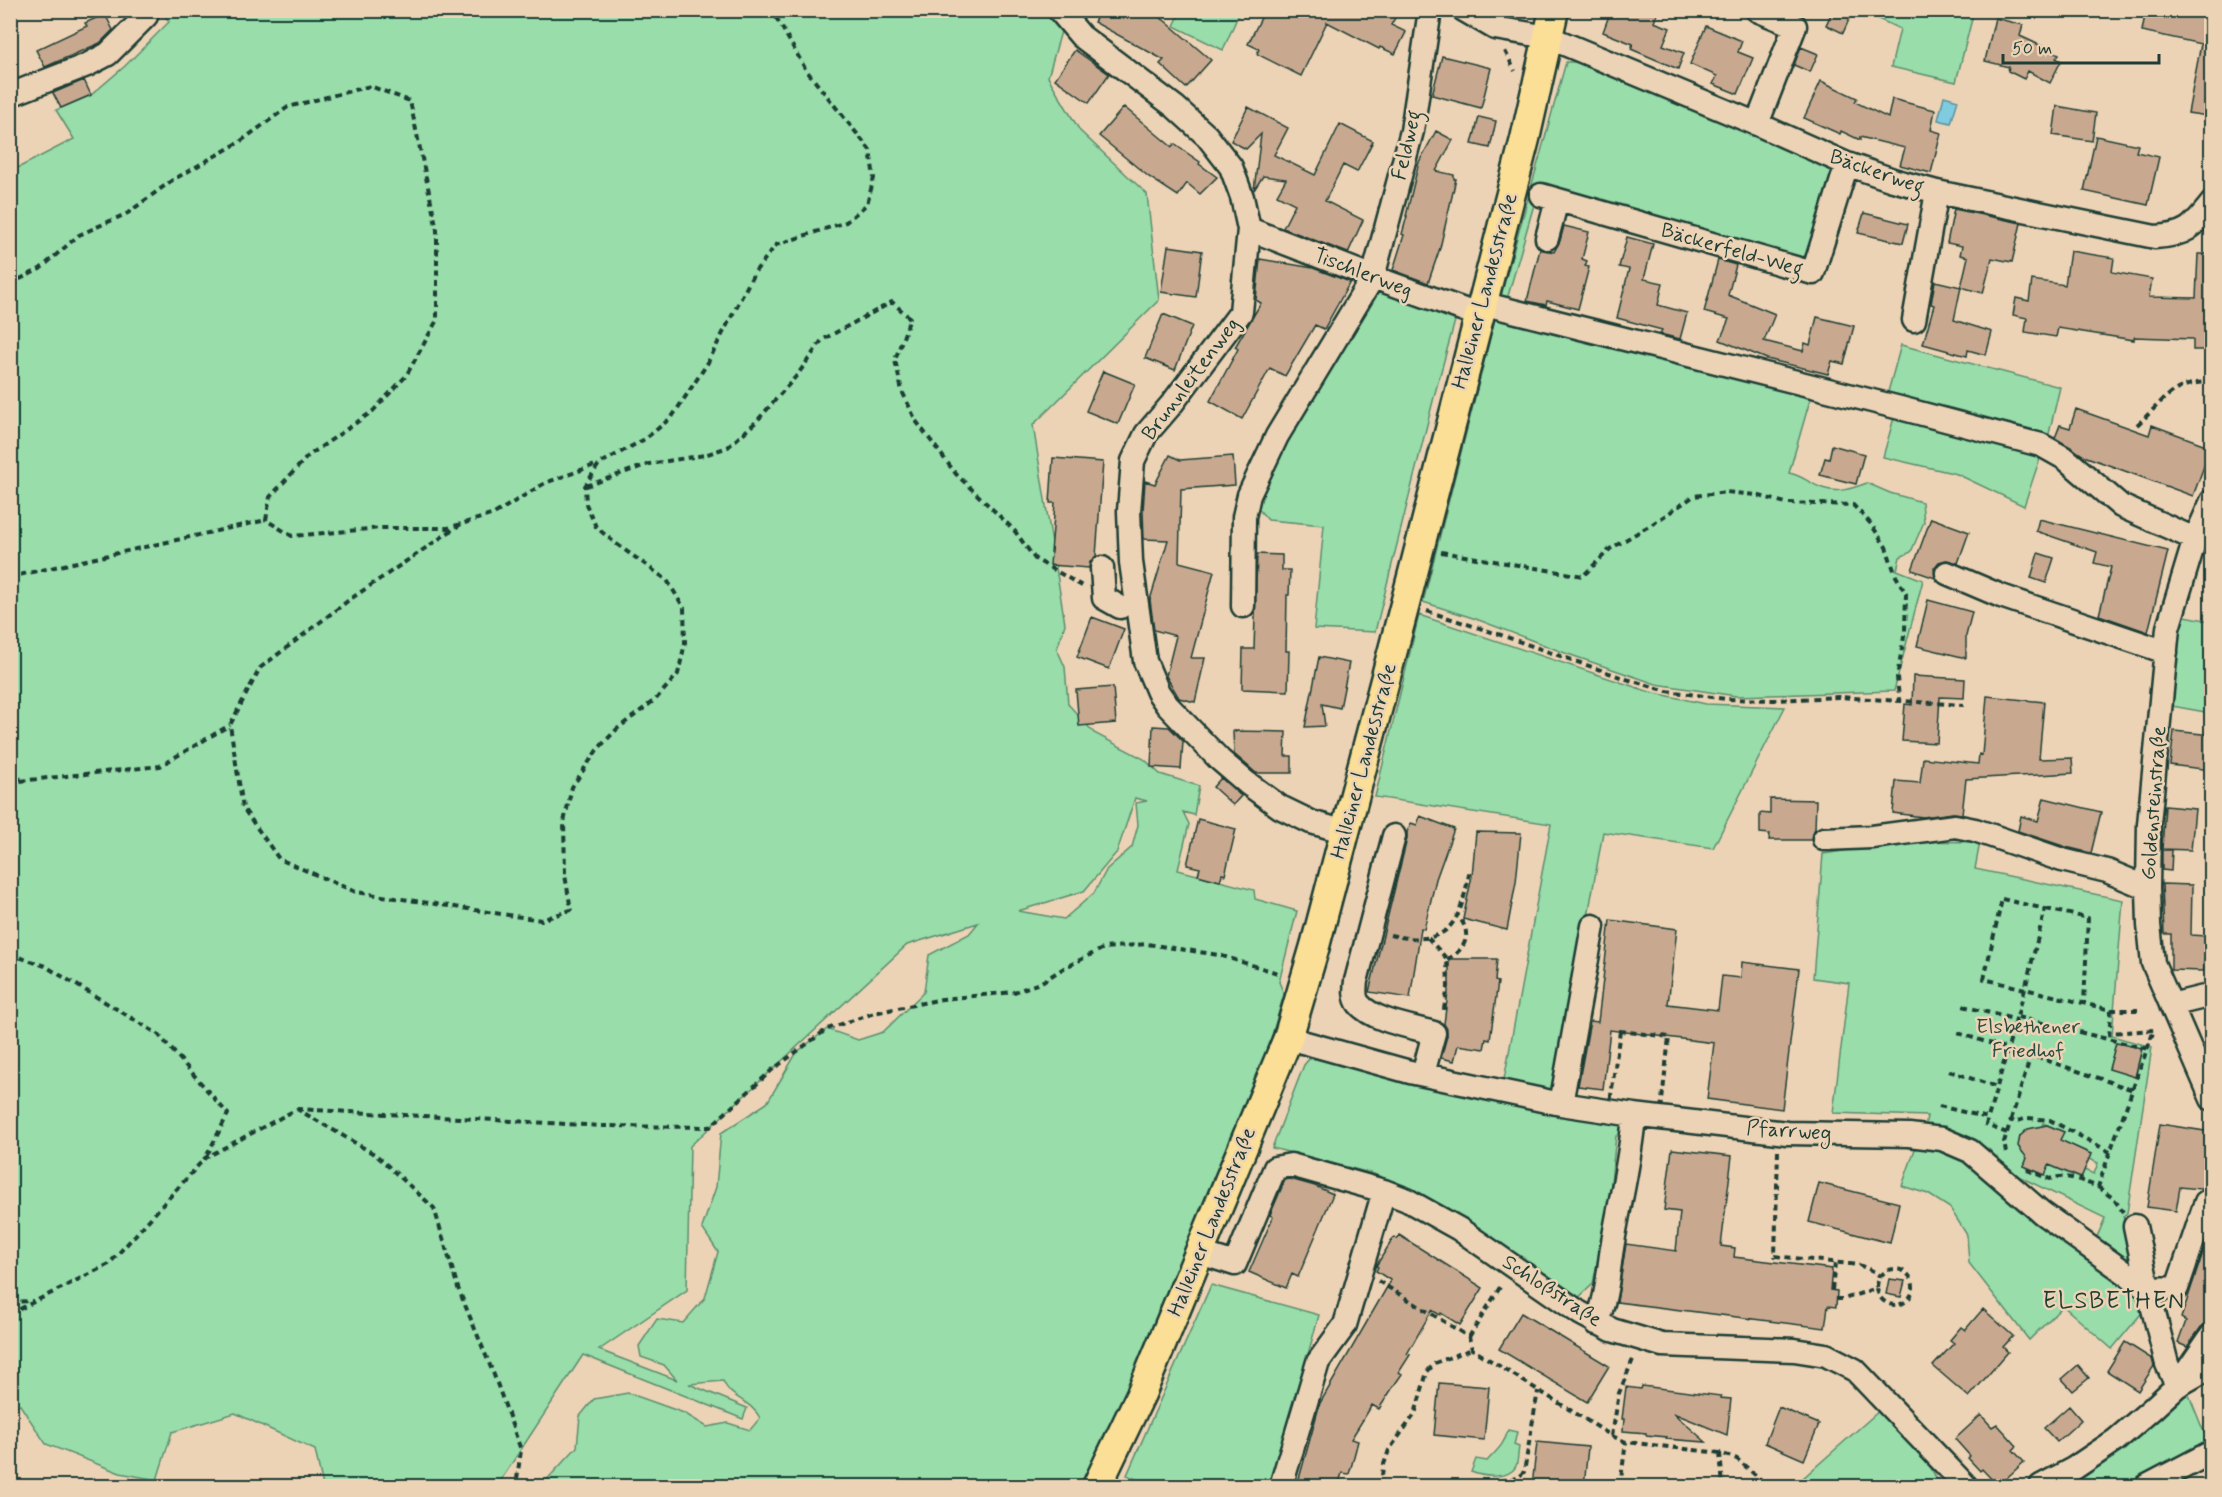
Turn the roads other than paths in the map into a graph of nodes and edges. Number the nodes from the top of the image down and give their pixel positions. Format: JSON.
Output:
{"nodes":[{"id":1,"x":1059,"y":10,"type":"edge"},
{"id":2,"x":1430,"y":10,"type":"edge"},
{"id":3,"x":1464,"y":10,"type":"edge"},
{"id":4,"x":1757,"y":10,"type":"edge"},
{"id":5,"x":146,"y":16,"type":"dead end"},
{"id":6,"x":1551,"y":24,"type":"edge"},
{"id":7,"x":10,"y":95,"type":"edge"},
{"id":8,"x":1757,"y":124,"type":"junction"},
{"id":9,"x":1847,"y":164,"type":"junction"},
{"id":10,"x":1936,"y":192,"type":"junction"},
{"id":11,"x":2211,"y":203,"type":"edge"},
{"id":12,"x":1249,"y":229,"type":"junction"},
{"id":13,"x":1547,"y":238,"type":"dead end"},
{"id":14,"x":1373,"y":277,"type":"junction"},
{"id":15,"x":1480,"y":309,"type":"junction"},
{"id":16,"x":1914,"y":320,"type":"dead end"},
{"id":17,"x":2211,"y":501,"type":"edge"},
{"id":18,"x":2195,"y":539,"type":"junction"},
{"id":19,"x":1102,"y":568,"type":"dead end"},
{"id":20,"x":1947,"y":573,"type":"dead end"},
{"id":21,"x":1112,"y":603,"type":"road end"},
{"id":22,"x":1243,"y":606,"type":"dead end"},
{"id":23,"x":2166,"y":652,"type":"junction"},
{"id":24,"x":1346,"y":832,"type":"junction"},
{"id":25,"x":1394,"y":836,"type":"dead end"},
{"id":26,"x":1824,"y":839,"type":"dead end"},
{"id":27,"x":2148,"y":888,"type":"junction"},
{"id":28,"x":1593,"y":926,"type":"dead end"},
{"id":29,"x":2211,"y":995,"type":"edge"},
{"id":30,"x":2171,"y":1005,"type":"junction"},
{"id":31,"x":1288,"y":1038,"type":"junction"},
{"id":32,"x":1423,"y":1074,"type":"junction"},
{"id":33,"x":2211,"y":1099,"type":"edge"},
{"id":34,"x":1561,"y":1104,"type":"junction"},
{"id":35,"x":1634,"y":1115,"type":"junction"},
{"id":36,"x":1384,"y":1191,"type":"junction"},
{"id":37,"x":2206,"y":1202,"type":"dead end"},
{"id":38,"x":2130,"y":1220,"type":"road end"},
{"id":39,"x":1200,"y":1253,"type":"junction"},
{"id":40,"x":2148,"y":1289,"type":"junction"},
{"id":41,"x":1596,"y":1323,"type":"junction"},
{"id":42,"x":2211,"y":1335,"type":"edge"},
{"id":43,"x":2211,"y":1366,"type":"edge"},
{"id":44,"x":2177,"y":1386,"type":"junction"},
{"id":45,"x":2211,"y":1452,"type":"edge"},
{"id":46,"x":1944,"y":1464,"type":"junction"},
{"id":47,"x":1097,"y":1486,"type":"edge"},
{"id":48,"x":1281,"y":1486,"type":"edge"},
{"id":49,"x":1950,"y":1486,"type":"edge"},
{"id":50,"x":1966,"y":1486,"type":"edge"},
{"id":51,"x":2041,"y":1486,"type":"edge"},
{"id":52,"x":2147,"y":1486,"type":"edge"}],
"edges":[{"from":1,"to":12,"type":"street","name":"Brunnleitenweg"},
{"from":2,"to":14,"type":"street","name":"Feldweg"},
{"from":3,"to":6,"type":"street","name":"Bäckerweg"},
{"from":4,"to":8,"type":"street"},
{"from":5,"to":7,"type":"street"},
{"from":6,"to":8,"type":"street","name":"Bäckerweg"},
{"from":6,"to":15,"type":"main road","name":"Halleiner Landesstraße"},
{"from":8,"to":9,"type":"street","name":"Bäckerweg"},
{"from":9,"to":10,"type":"street","name":"Bäckerweg"},
{"from":9,"to":13,"type":"street","name":"Bäckerfeld-Weg"},
{"from":10,"to":11,"type":"street","name":"Bäckerweg"},
{"from":10,"to":16,"type":"street"},
{"from":12,"to":14,"type":"street","name":"Tischlerweg"},
{"from":12,"to":24,"type":"street","name":"Brunnleitenweg"},
{"from":14,"to":15,"type":"street","name":"Tischlerweg"},
{"from":14,"to":22,"type":"street","name":"Feldweg"},
{"from":15,"to":18,"type":"street","name":"Tischlerweg"},
{"from":15,"to":24,"type":"main road","name":"Halleiner Landesstraße"},
{"from":17,"to":18,"type":"street","name":"Goldensteinstraße"},
{"from":18,"to":23,"type":"street","name":"Goldensteinstraße"},
{"from":19,"to":21,"type":"street"},
{"from":20,"to":23,"type":"street"},
{"from":23,"to":27,"type":"street","name":"Goldensteinstraße"},
{"from":24,"to":31,"type":"main road","name":"Halleiner Landesstraße"},
{"from":25,"to":32,"type":"street"},
{"from":26,"to":27,"type":"street"},
{"from":27,"to":30,"type":"street","name":"Goldensteinstraße"},
{"from":28,"to":34,"type":"street"},
{"from":29,"to":30,"type":"street"},
{"from":30,"to":33,"type":"street","name":"Goldensteinstraße"},
{"from":31,"to":32,"type":"street","name":"Pfarrweg"},
{"from":31,"to":39,"type":"main road","name":"Halleiner Landesstraße"},
{"from":32,"to":34,"type":"street","name":"Pfarrweg"},
{"from":34,"to":35,"type":"street","name":"Pfarrweg"},
{"from":35,"to":40,"type":"street","name":"Pfarrweg"},
{"from":35,"to":41,"type":"street"},
{"from":36,"to":39,"type":"street","name":"Schloßstraße"},
{"from":36,"to":41,"type":"street","name":"Schloßstraße"},
{"from":36,"to":48,"type":"street"},
{"from":37,"to":40,"type":"street"},
{"from":38,"to":40,"type":"street"},
{"from":39,"to":47,"type":"main road","name":"Halleiner Landesstraße"},
{"from":40,"to":44,"type":"street"},
{"from":41,"to":46,"type":"street","name":"Schloßstraße"},
{"from":42,"to":44,"type":"street"},
{"from":43,"to":44,"type":"street"},
{"from":44,"to":51,"type":"street"},
{"from":45,"to":52,"type":"street"},
{"from":46,"to":49,"type":"street","name":"Schloßstraße"},
{"from":46,"to":50,"type":"street","name":"Schloßstraße"}]}
